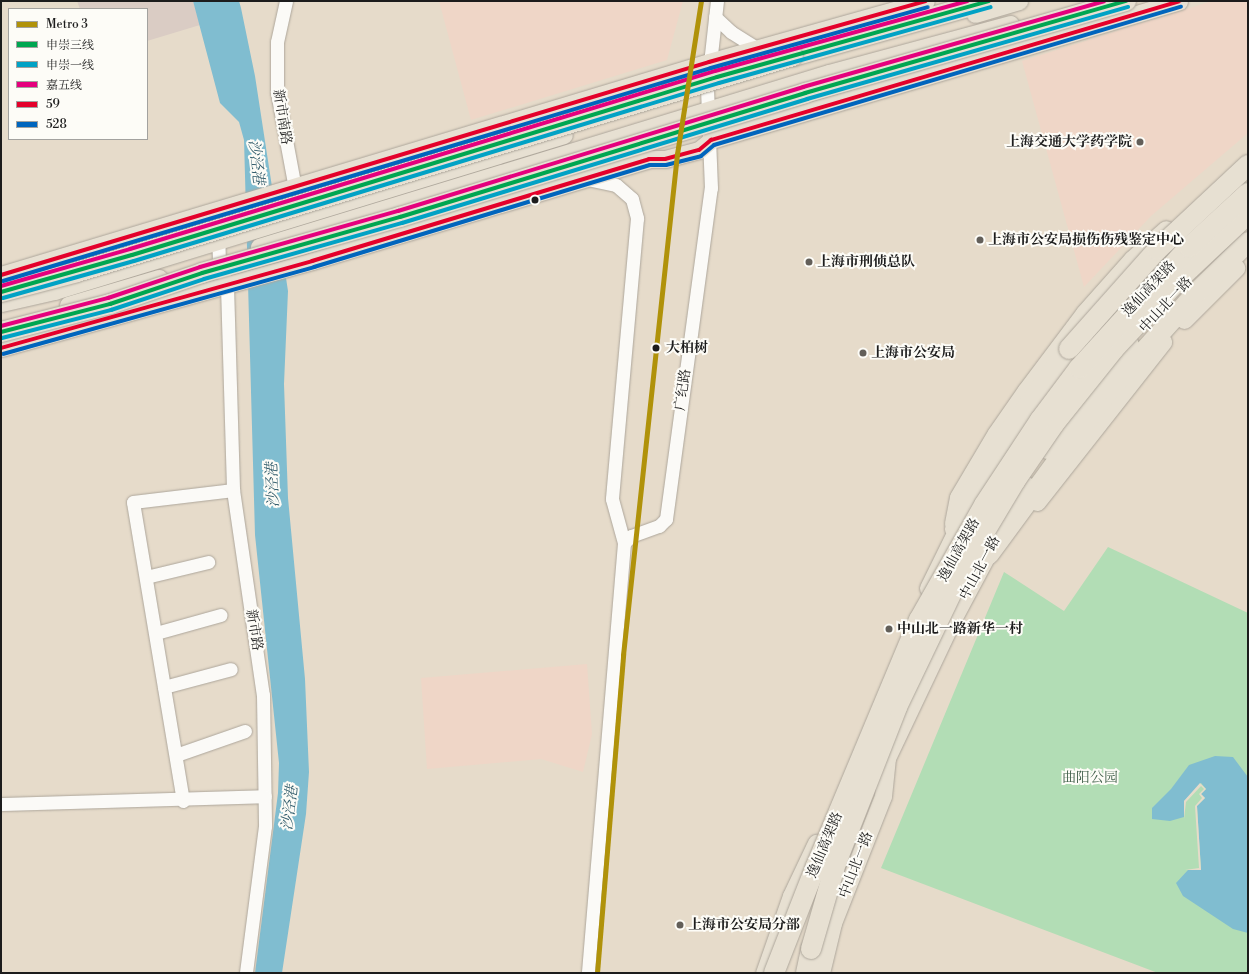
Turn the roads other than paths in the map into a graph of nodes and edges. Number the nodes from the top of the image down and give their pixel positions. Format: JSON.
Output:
{"nodes":[{"id":1,"x":286,"y":1,"type":"edge"},
{"id":2,"x":717,"y":1,"type":"edge"},
{"id":3,"x":926,"y":1,"type":"edge"},
{"id":4,"x":989,"y":1,"type":"edge"},
{"id":5,"x":1019,"y":1,"type":"edge"},
{"id":6,"x":1095,"y":1,"type":"edge"},
{"id":7,"x":1126,"y":1,"type":"edge"},
{"id":8,"x":1179,"y":1,"type":"edge"},
{"id":9,"x":715,"y":17,"type":"junction"},
{"id":10,"x":939,"y":43,"type":"junction"},
{"id":11,"x":757,"y":48,"type":"junction"},
{"id":12,"x":992,"y":57,"type":"junction"},
{"id":13,"x":709,"y":62,"type":"junction"},
{"id":14,"x":707,"y":90,"type":"junction"},
{"id":15,"x":708,"y":111,"type":"junction"},
{"id":16,"x":711,"y":140,"type":"junction"},
{"id":17,"x":370,"y":164,"type":"junction"},
{"id":18,"x":1244,"y":178,"type":"edge"},
{"id":19,"x":587,"y":179,"type":"junction"},
{"id":20,"x":420,"y":180,"type":"junction"},
{"id":21,"x":295,"y":187,"type":"junction"},
{"id":22,"x":425,"y":197,"type":"junction"},
{"id":23,"x":219,"y":212,"type":"junction"},
{"id":24,"x":1248,"y":214,"type":"edge"},
{"id":25,"x":301,"y":215,"type":"junction"},
{"id":26,"x":1248,"y":226,"type":"edge"},
{"id":27,"x":306,"y":233,"type":"junction"},
{"id":28,"x":393,"y":237,"type":"junction"},
{"id":29,"x":218,"y":240,"type":"junction"},
{"id":30,"x":1248,"y":242,"type":"edge"},
{"id":31,"x":1248,"y":255,"type":"edge"},
{"id":32,"x":219,"y":259,"type":"junction"},
{"id":33,"x":312,"y":261,"type":"junction"},
{"id":34,"x":1,"y":275,"type":"edge"},
{"id":35,"x":227,"y":286,"type":"junction"},
{"id":36,"x":1,"y":292,"type":"edge"},
{"id":37,"x":1,"y":303,"type":"edge"},
{"id":38,"x":1,"y":322,"type":"edge"},
{"id":39,"x":1,"y":332,"type":"edge"},
{"id":40,"x":1,"y":348,"type":"edge"},
{"id":41,"x":233,"y":490,"type":"junction"},
{"id":42,"x":952,"y":534,"type":"junction"},
{"id":43,"x":624,"y":543,"type":"junction"},
{"id":44,"x":990,"y":554,"type":"junction"},
{"id":45,"x":208,"y":562,"type":"dead end"},
{"id":46,"x":146,"y":578,"type":"junction"},
{"id":47,"x":221,"y":615,"type":"dead end"},
{"id":48,"x":156,"y":633,"type":"junction"},
{"id":49,"x":231,"y":668,"type":"dead end"},
{"id":50,"x":164,"y":687,"type":"junction"},
{"id":51,"x":245,"y":731,"type":"dead end"},
{"id":52,"x":176,"y":755,"type":"junction"},
{"id":53,"x":887,"y":758,"type":"junction"},
{"id":54,"x":265,"y":796,"type":"junction"},
{"id":55,"x":182,"y":801,"type":"junction"},
{"id":56,"x":1,"y":804,"type":"edge"},
{"id":57,"x":817,"y":840,"type":"junction"},
{"id":58,"x":246,"y":973,"type":"edge"},
{"id":59,"x":588,"y":973,"type":"edge"},
{"id":60,"x":764,"y":973,"type":"edge"},
{"id":61,"x":774,"y":973,"type":"edge"},
{"id":62,"x":782,"y":973,"type":"edge"},
{"id":63,"x":798,"y":973,"type":"edge"},
{"id":64,"x":806,"y":973,"type":"edge"},
{"id":65,"x":821,"y":973,"type":"edge"}],
"edges":[{"from":1,"to":21,"type":"street","name":"新市南路"},
{"from":2,"to":9,"type":"street"},
{"from":3,"to":11,"type":"main road"},
{"from":4,"to":36,"type":"highway","bridge":true},
{"from":5,"to":14,"type":"main road"},
{"from":6,"to":10,"type":"main road"},
{"from":7,"to":39,"type":"highway","bridge":true},
{"from":8,"to":12,"type":"main road"},
{"from":9,"to":11,"type":"street"},
{"from":9,"to":13,"type":"street"},
{"from":10,"to":12,"type":"main road"},
{"from":10,"to":15,"type":"main road"},
{"from":11,"to":13,"type":"main road"},
{"from":12,"to":16,"type":"main road"},
{"from":13,"to":14,"type":"street"},
{"from":13,"to":17,"type":"main road"},
{"from":14,"to":15,"type":"street"},
{"from":14,"to":20,"type":"main road"},
{"from":15,"to":16,"type":"street"},
{"from":15,"to":22,"type":"main road"},
{"from":16,"to":19,"type":"main road"},
{"from":16,"to":43,"type":"street","name":"广纪路"},
{"from":17,"to":20,"type":"main road"},
{"from":17,"to":21,"type":"main road"},
{"from":18,"to":42,"type":"main road"},
{"from":18,"to":42,"type":"highway","bridge":true},
{"from":18,"to":42,"type":"main road"},
{"from":18,"to":61,"type":"highway","name":"逸仙高架路","bridge":true},
{"from":19,"to":28,"type":"main road"},
{"from":19,"to":43,"type":"street"},
{"from":20,"to":25,"type":"main road"},
{"from":21,"to":23,"type":"main road"},
{"from":21,"to":25,"type":"street","name":"新市南路"},
{"from":22,"to":27,"type":"main road"},
{"from":22,"to":28,"type":"main road"},
{"from":23,"to":29,"type":"street","name":"新市路"},
{"from":23,"to":34,"type":"main road"},
{"from":24,"to":64,"type":"highway","name":"逸仙高架路","bridge":true},
{"from":25,"to":27,"type":"street","name":"新市南路"},
{"from":25,"to":29,"type":"main road"},
{"from":26,"to":44,"type":"main road","name":"中山北一路"},
{"from":27,"to":32,"type":"main road"},
{"from":27,"to":33,"type":"street","name":"新市南路"},
{"from":28,"to":33,"type":"main road"},
{"from":29,"to":32,"type":"street","name":"新市路"},
{"from":29,"to":37,"type":"main road"},
{"from":30,"to":44,"type":"highway"},
{"from":31,"to":44,"type":"main road"},
{"from":32,"to":35,"type":"street","name":"新市路"},
{"from":32,"to":38,"type":"main road"},
{"from":33,"to":35,"type":"main road"},
{"from":35,"to":40,"type":"main road"},
{"from":35,"to":41,"type":"street","name":"新市路"},
{"from":41,"to":46,"type":"street"},
{"from":41,"to":54,"type":"street","name":"新市路"},
{"from":42,"to":57,"type":"main road"},
{"from":43,"to":59,"type":"street"},
{"from":44,"to":53,"type":"main road","name":"中山北一路"},
{"from":45,"to":46,"type":"street"},
{"from":46,"to":48,"type":"street"},
{"from":47,"to":48,"type":"street"},
{"from":48,"to":50,"type":"street"},
{"from":49,"to":50,"type":"street"},
{"from":50,"to":52,"type":"street"},
{"from":51,"to":52,"type":"street"},
{"from":52,"to":55,"type":"street"},
{"from":53,"to":63,"type":"main road"},
{"from":53,"to":65,"type":"main road","name":"中山北一路"},
{"from":54,"to":55,"type":"street"},
{"from":54,"to":58,"type":"street","name":"新市路"},
{"from":55,"to":56,"type":"street"},
{"from":57,"to":60,"type":"main road"},
{"from":57,"to":62,"type":"main road"}]}
